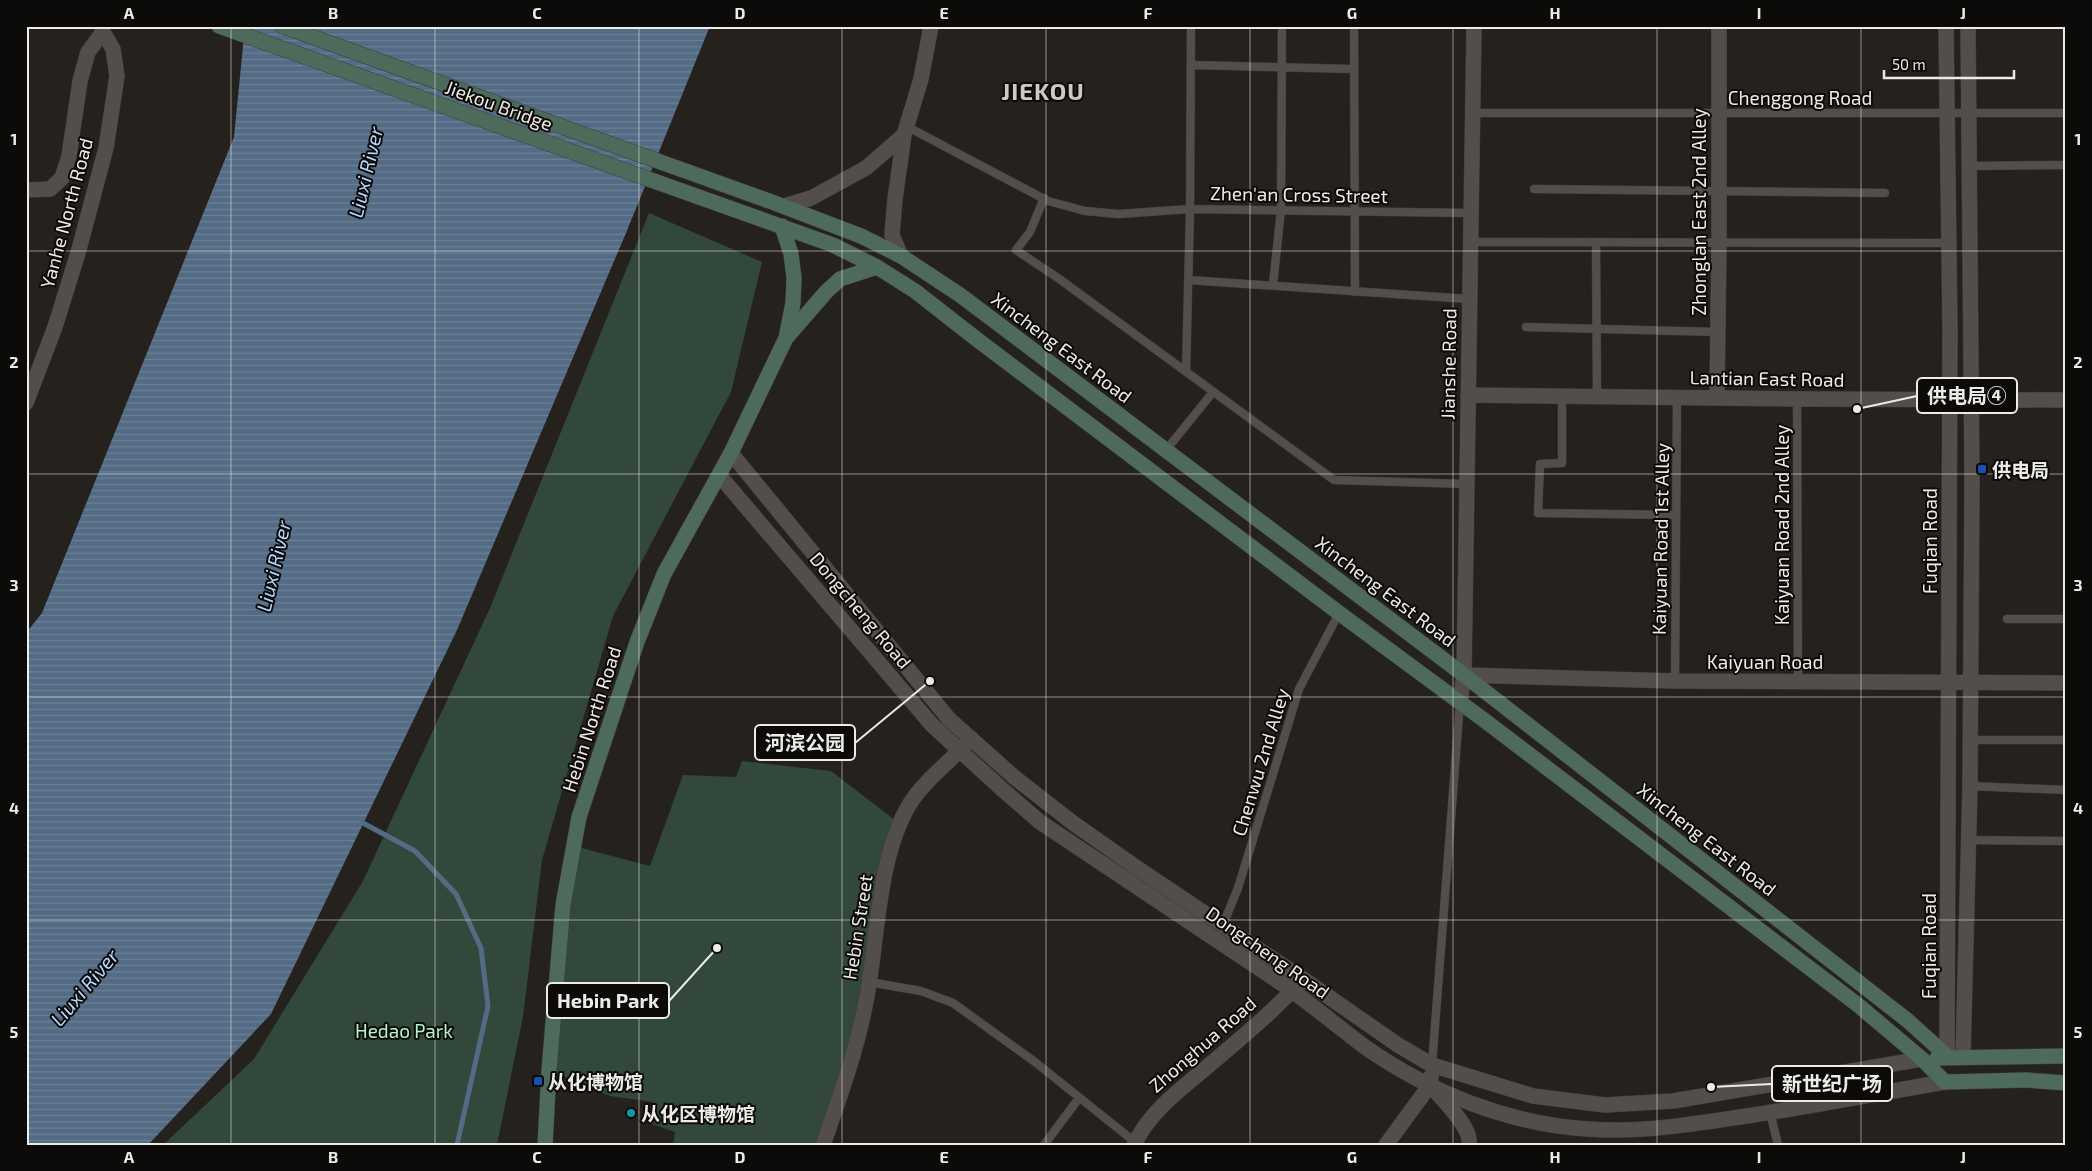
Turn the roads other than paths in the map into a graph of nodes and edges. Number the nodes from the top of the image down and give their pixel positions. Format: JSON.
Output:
{"nodes":[{"id":1,"x":219,"y":26,"type":"edge"},
{"id":2,"x":282,"y":26,"type":"edge"},
{"id":3,"x":931,"y":26,"type":"edge"},
{"id":4,"x":1191,"y":26,"type":"edge"},
{"id":5,"x":1282,"y":26,"type":"edge"},
{"id":6,"x":1354,"y":26,"type":"edge"},
{"id":7,"x":1474,"y":26,"type":"edge"},
{"id":8,"x":1719,"y":26,"type":"edge"},
{"id":9,"x":1946,"y":26,"type":"edge"},
{"id":10,"x":1968,"y":26,"type":"edge"},
{"id":11,"x":102,"y":29,"type":"edge"},
{"id":12,"x":1191,"y":65,"type":"junction"},
{"id":13,"x":1282,"y":67,"type":"junction"},
{"id":14,"x":1354,"y":69,"type":"junction"},
{"id":15,"x":1968,"y":112,"type":"junction"},
{"id":16,"x":1472,"y":113,"type":"junction"},
{"id":17,"x":1718,"y":113,"type":"junction"},
{"id":18,"x":1947,"y":113,"type":"junction"},
{"id":19,"x":2066,"y":113,"type":"edge"},
{"id":20,"x":905,"y":131,"type":"junction"},
{"id":21,"x":2066,"y":165,"type":"edge"},
{"id":22,"x":1969,"y":166,"type":"junction"},
{"id":23,"x":1534,"y":189,"type":"dead end"},
{"id":24,"x":26,"y":190,"type":"edge"},
{"id":25,"x":1719,"y":192,"type":"junction"},
{"id":26,"x":1885,"y":193,"type":"dead end"},
{"id":27,"x":1044,"y":198,"type":"junction"},
{"id":28,"x":778,"y":204,"type":"junction"},
{"id":29,"x":1190,"y":209,"type":"junction"},
{"id":30,"x":1281,"y":210,"type":"junction"},
{"id":31,"x":1354,"y":211,"type":"junction"},
{"id":32,"x":1471,"y":213,"type":"junction"},
{"id":33,"x":766,"y":220,"type":"joint"},
{"id":34,"x":782,"y":226,"type":"junction"},
{"id":35,"x":1470,"y":242,"type":"junction"},
{"id":36,"x":1596,"y":243,"type":"junction"},
{"id":37,"x":1949,"y":243,"type":"junction"},
{"id":38,"x":1719,"y":244,"type":"junction"},
{"id":39,"x":901,"y":256,"type":"junction"},
{"id":40,"x":877,"y":266,"type":"junction"},
{"id":41,"x":1188,"y":280,"type":"junction"},
{"id":42,"x":1273,"y":285,"type":"junction"},
{"id":43,"x":1355,"y":292,"type":"junction"},
{"id":44,"x":1470,"y":299,"type":"junction"},
{"id":45,"x":1526,"y":328,"type":"dead end"},
{"id":46,"x":1596,"y":329,"type":"junction"},
{"id":47,"x":1718,"y":332,"type":"junction"},
{"id":48,"x":786,"y":338,"type":"junction"},
{"id":49,"x":1186,"y":372,"type":"junction"},
{"id":50,"x":1213,"y":392,"type":"junction"},
{"id":51,"x":1468,"y":395,"type":"junction"},
{"id":52,"x":1562,"y":396,"type":"junction"},
{"id":53,"x":1597,"y":396,"type":"junction"},
{"id":54,"x":1677,"y":397,"type":"junction"},
{"id":55,"x":1717,"y":398,"type":"junction"},
{"id":56,"x":1797,"y":399,"type":"junction"},
{"id":57,"x":1950,"y":400,"type":"junction"},
{"id":58,"x":1972,"y":400,"type":"junction"},
{"id":59,"x":2066,"y":400,"type":"edge"},
{"id":60,"x":26,"y":403,"type":"edge"},
{"id":61,"x":1166,"y":450,"type":"junction"},
{"id":62,"x":731,"y":453,"type":"junction"},
{"id":63,"x":719,"y":475,"type":"junction"},
{"id":64,"x":1467,"y":484,"type":"junction"},
{"id":65,"x":1676,"y":515,"type":"junction"},
{"id":66,"x":1339,"y":613,"type":"junction"},
{"id":67,"x":2007,"y":619,"type":"dead end"},
{"id":68,"x":2066,"y":619,"type":"edge"},
{"id":69,"x":1464,"y":675,"type":"junction"},
{"id":70,"x":1675,"y":681,"type":"junction"},
{"id":71,"x":1798,"y":681,"type":"junction"},
{"id":72,"x":1949,"y":683,"type":"junction"},
{"id":73,"x":1971,"y":683,"type":"junction"},
{"id":74,"x":2066,"y":683,"type":"edge"},
{"id":75,"x":1460,"y":702,"type":"junction"},
{"id":76,"x":971,"y":738,"type":"junction"},
{"id":77,"x":1970,"y":740,"type":"junction"},
{"id":78,"x":2066,"y":740,"type":"edge"},
{"id":79,"x":960,"y":751,"type":"junction"},
{"id":80,"x":1970,"y":786,"type":"junction"},
{"id":81,"x":2066,"y":790,"type":"edge"},
{"id":82,"x":1968,"y":840,"type":"junction"},
{"id":83,"x":2066,"y":841,"type":"edge"},
{"id":84,"x":1223,"y":925,"type":"junction"},
{"id":85,"x":1303,"y":979,"type":"junction"},
{"id":86,"x":869,"y":982,"type":"junction"},
{"id":87,"x":1292,"y":991,"type":"junction"},
{"id":88,"x":1947,"y":1056,"type":"junction"},
{"id":89,"x":1964,"y":1056,"type":"junction"},
{"id":90,"x":2066,"y":1056,"type":"edge"},
{"id":91,"x":1922,"y":1059,"type":"junction"},
{"id":92,"x":1432,"y":1065,"type":"junction"},
{"id":93,"x":1945,"y":1082,"type":"junction"},
{"id":94,"x":2066,"y":1083,"type":"edge"},
{"id":95,"x":1430,"y":1085,"type":"junction"},
{"id":96,"x":1079,"y":1098,"type":"junction"},
{"id":97,"x":1770,"y":1112,"type":"junction"},
{"id":98,"x":1135,"y":1144,"type":"edge"},
{"id":99,"x":545,"y":1145,"type":"edge"},
{"id":100,"x":823,"y":1145,"type":"edge"},
{"id":101,"x":1044,"y":1145,"type":"edge"},
{"id":102,"x":1386,"y":1145,"type":"edge"},
{"id":103,"x":1469,"y":1145,"type":"edge"},
{"id":104,"x":1778,"y":1145,"type":"edge"}],
"edges":[{"from":1,"to":33,"type":"main road","name":"Jiekou Bridge"},
{"from":2,"to":28,"type":"main road","name":"Jiekou Bridge"},
{"from":3,"to":20,"type":"street"},
{"from":4,"to":12,"type":"lane","name":"Zhen'an Cross Street"},
{"from":5,"to":13,"type":"lane"},
{"from":6,"to":14,"type":"lane"},
{"from":7,"to":16,"type":"street","name":"Jianshe Road"},
{"from":8,"to":17,"type":"street","name":"Zhonglan East 2nd Alley"},
{"from":9,"to":18,"type":"street","name":"Fuqian Road"},
{"from":10,"to":15,"type":"street","name":"Fuqian Road"},
{"from":11,"to":24,"type":"street"},
{"from":11,"to":60,"type":"street","name":"Yanhe North Road"},
{"from":12,"to":13,"type":"lane"},
{"from":12,"to":29,"type":"lane","name":"Zhen'an Cross Street"},
{"from":13,"to":14,"type":"lane"},
{"from":13,"to":30,"type":"lane"},
{"from":14,"to":31,"type":"lane"},
{"from":15,"to":18,"type":"lane","name":"Chenggong Road"},
{"from":15,"to":19,"type":"lane","name":"Chenggong Road"},
{"from":15,"to":22,"type":"street","name":"Fuqian Road"},
{"from":16,"to":17,"type":"lane","name":"Chenggong Road"},
{"from":16,"to":32,"type":"street","name":"Jianshe Road"},
{"from":17,"to":18,"type":"lane","name":"Chenggong Road"},
{"from":17,"to":25,"type":"street","name":"Zhonglan East 2nd Alley"},
{"from":18,"to":37,"type":"street","name":"Fuqian Road"},
{"from":20,"to":27,"type":"lane"},
{"from":20,"to":28,"type":"street"},
{"from":20,"to":39,"type":"street"},
{"from":21,"to":22,"type":"lane"},
{"from":22,"to":58,"type":"street","name":"Fuqian Road"},
{"from":23,"to":25,"type":"lane"},
{"from":25,"to":26,"type":"lane"},
{"from":25,"to":38,"type":"street","name":"Zhonglan East 2nd Alley"},
{"from":27,"to":29,"type":"lane"},
{"from":27,"to":49,"type":"lane"},
{"from":28,"to":39,"type":"main road","name":"Xincheng East Road"},
{"from":29,"to":30,"type":"lane","name":"Zhen'an Cross Street"},
{"from":29,"to":41,"type":"lane"},
{"from":30,"to":31,"type":"lane","name":"Zhen'an Cross Street"},
{"from":30,"to":42,"type":"lane"},
{"from":31,"to":32,"type":"lane","name":"Zhen'an Cross Street"},
{"from":31,"to":43,"type":"lane"},
{"from":32,"to":35,"type":"street","name":"Jianshe Road"},
{"from":33,"to":34,"type":"main road","name":"Xincheng East Road"},
{"from":34,"to":40,"type":"main road","name":"Xincheng East Road"},
{"from":34,"to":48,"type":"main road","name":"Hebin North Road"},
{"from":35,"to":36,"type":"lane"},
{"from":35,"to":44,"type":"street","name":"Jianshe Road"},
{"from":36,"to":38,"type":"lane"},
{"from":36,"to":46,"type":"lane"},
{"from":37,"to":38,"type":"lane"},
{"from":37,"to":57,"type":"street","name":"Fuqian Road"},
{"from":38,"to":47,"type":"street","name":"Zhonglan East 2nd Alley"},
{"from":39,"to":61,"type":"main road","name":"Xincheng East Road"},
{"from":40,"to":48,"type":"main road","name":"Hebin North Road"},
{"from":40,"to":66,"type":"main road","name":"Xincheng East Road"},
{"from":41,"to":42,"type":"lane"},
{"from":41,"to":49,"type":"lane"},
{"from":42,"to":43,"type":"lane"},
{"from":43,"to":44,"type":"lane"},
{"from":44,"to":51,"type":"street","name":"Jianshe Road"},
{"from":45,"to":46,"type":"lane"},
{"from":46,"to":47,"type":"lane"},
{"from":46,"to":53,"type":"lane"},
{"from":47,"to":55,"type":"street","name":"Zhonglan East 2nd Alley"},
{"from":48,"to":62,"type":"main road","name":"Hebin North Road"},
{"from":49,"to":50,"type":"lane"},
{"from":50,"to":61,"type":"lane"},
{"from":50,"to":64,"type":"lane"},
{"from":51,"to":52,"type":"street","name":"Lantian East Road"},
{"from":51,"to":64,"type":"street","name":"Jianshe Road"},
{"from":52,"to":53,"type":"street","name":"Lantian East Road"},
{"from":52,"to":65,"type":"lane"},
{"from":53,"to":54,"type":"street","name":"Lantian East Road"},
{"from":54,"to":55,"type":"street","name":"Lantian East Road"},
{"from":54,"to":65,"type":"lane","name":"Kaiyuan Road 1st Alley"},
{"from":55,"to":56,"type":"street","name":"Lantian East Road"},
{"from":56,"to":57,"type":"street","name":"Lantian East Road"},
{"from":56,"to":71,"type":"lane","name":"Kaiyuan Road 2nd Alley"},
{"from":57,"to":58,"type":"street","name":"Lantian East Road"},
{"from":57,"to":72,"type":"street","name":"Fuqian Road"},
{"from":58,"to":59,"type":"street","name":"Lantian East Road"},
{"from":58,"to":73,"type":"street","name":"Fuqian Road"},
{"from":61,"to":69,"type":"main road","name":"Xincheng East Road"},
{"from":62,"to":63,"type":"main road","name":"Hebin North Road"},
{"from":62,"to":76,"type":"street","name":"Dongcheng Road"},
{"from":63,"to":79,"type":"street","name":"Dongcheng Road"},
{"from":63,"to":99,"type":"main road","name":"Hebin North Road"},
{"from":64,"to":69,"type":"street","name":"Jianshe Road"},
{"from":65,"to":70,"type":"lane","name":"Kaiyuan Road 1st Alley"},
{"from":66,"to":75,"type":"main road","name":"Xincheng East Road"},
{"from":66,"to":84,"type":"lane","name":"Chenwu 2nd Alley"},
{"from":67,"to":68,"type":"lane"},
{"from":69,"to":70,"type":"street","name":"Kaiyuan Road"},
{"from":69,"to":75,"type":"street","name":"Jianshe Road"},
{"from":69,"to":88,"type":"main road","name":"Xincheng East Road"},
{"from":70,"to":71,"type":"street","name":"Kaiyuan Road"},
{"from":71,"to":72,"type":"street","name":"Kaiyuan Road"},
{"from":72,"to":73,"type":"street","name":"Kaiyuan Road"},
{"from":72,"to":88,"type":"street","name":"Fuqian Road"},
{"from":73,"to":74,"type":"street","name":"Kaiyuan Road"},
{"from":73,"to":77,"type":"street","name":"Fuqian Road"},
{"from":75,"to":91,"type":"main road","name":"Xincheng East Road"},
{"from":75,"to":92,"type":"lane"},
{"from":76,"to":79,"type":"street","name":"Hebin Street"},
{"from":76,"to":84,"type":"street","name":"Dongcheng Road"},
{"from":77,"to":78,"type":"lane"},
{"from":77,"to":80,"type":"street","name":"Fuqian Road"},
{"from":79,"to":86,"type":"street","name":"Hebin Street"},
{"from":79,"to":87,"type":"street","name":"Dongcheng Road"},
{"from":80,"to":81,"type":"lane"},
{"from":80,"to":82,"type":"street","name":"Fuqian Road"},
{"from":82,"to":83,"type":"lane"},
{"from":82,"to":89,"type":"street","name":"Fuqian Road"},
{"from":84,"to":85,"type":"street","name":"Dongcheng Road"},
{"from":85,"to":87,"type":"street","name":"Zhonghua Road"},
{"from":85,"to":92,"type":"street","name":"Dongcheng Road"},
{"from":86,"to":96,"type":"lane"},
{"from":86,"to":100,"type":"street","name":"Hebin Street"},
{"from":87,"to":95,"type":"street","name":"Dongcheng Road"},
{"from":87,"to":98,"type":"street","name":"Zhonghua Road"},
{"from":88,"to":89,"type":"main road"},
{"from":88,"to":91,"type":"main road"},
{"from":88,"to":93,"type":"main road"},
{"from":89,"to":90,"type":"main road"},
{"from":89,"to":93,"type":"main road"},
{"from":91,"to":92,"type":"street","name":"Dongcheng Road"},
{"from":91,"to":93,"type":"main road","name":"Xincheng East Road"},
{"from":92,"to":95,"type":"street"},
{"from":93,"to":94,"type":"main road"},
{"from":93,"to":97,"type":"street","name":"Dongcheng Road"},
{"from":95,"to":97,"type":"street","name":"Dongcheng Road"},
{"from":95,"to":102,"type":"street"},
{"from":95,"to":103,"type":"street"},
{"from":96,"to":98,"type":"lane"},
{"from":96,"to":101,"type":"lane"},
{"from":97,"to":104,"type":"lane"}]}
